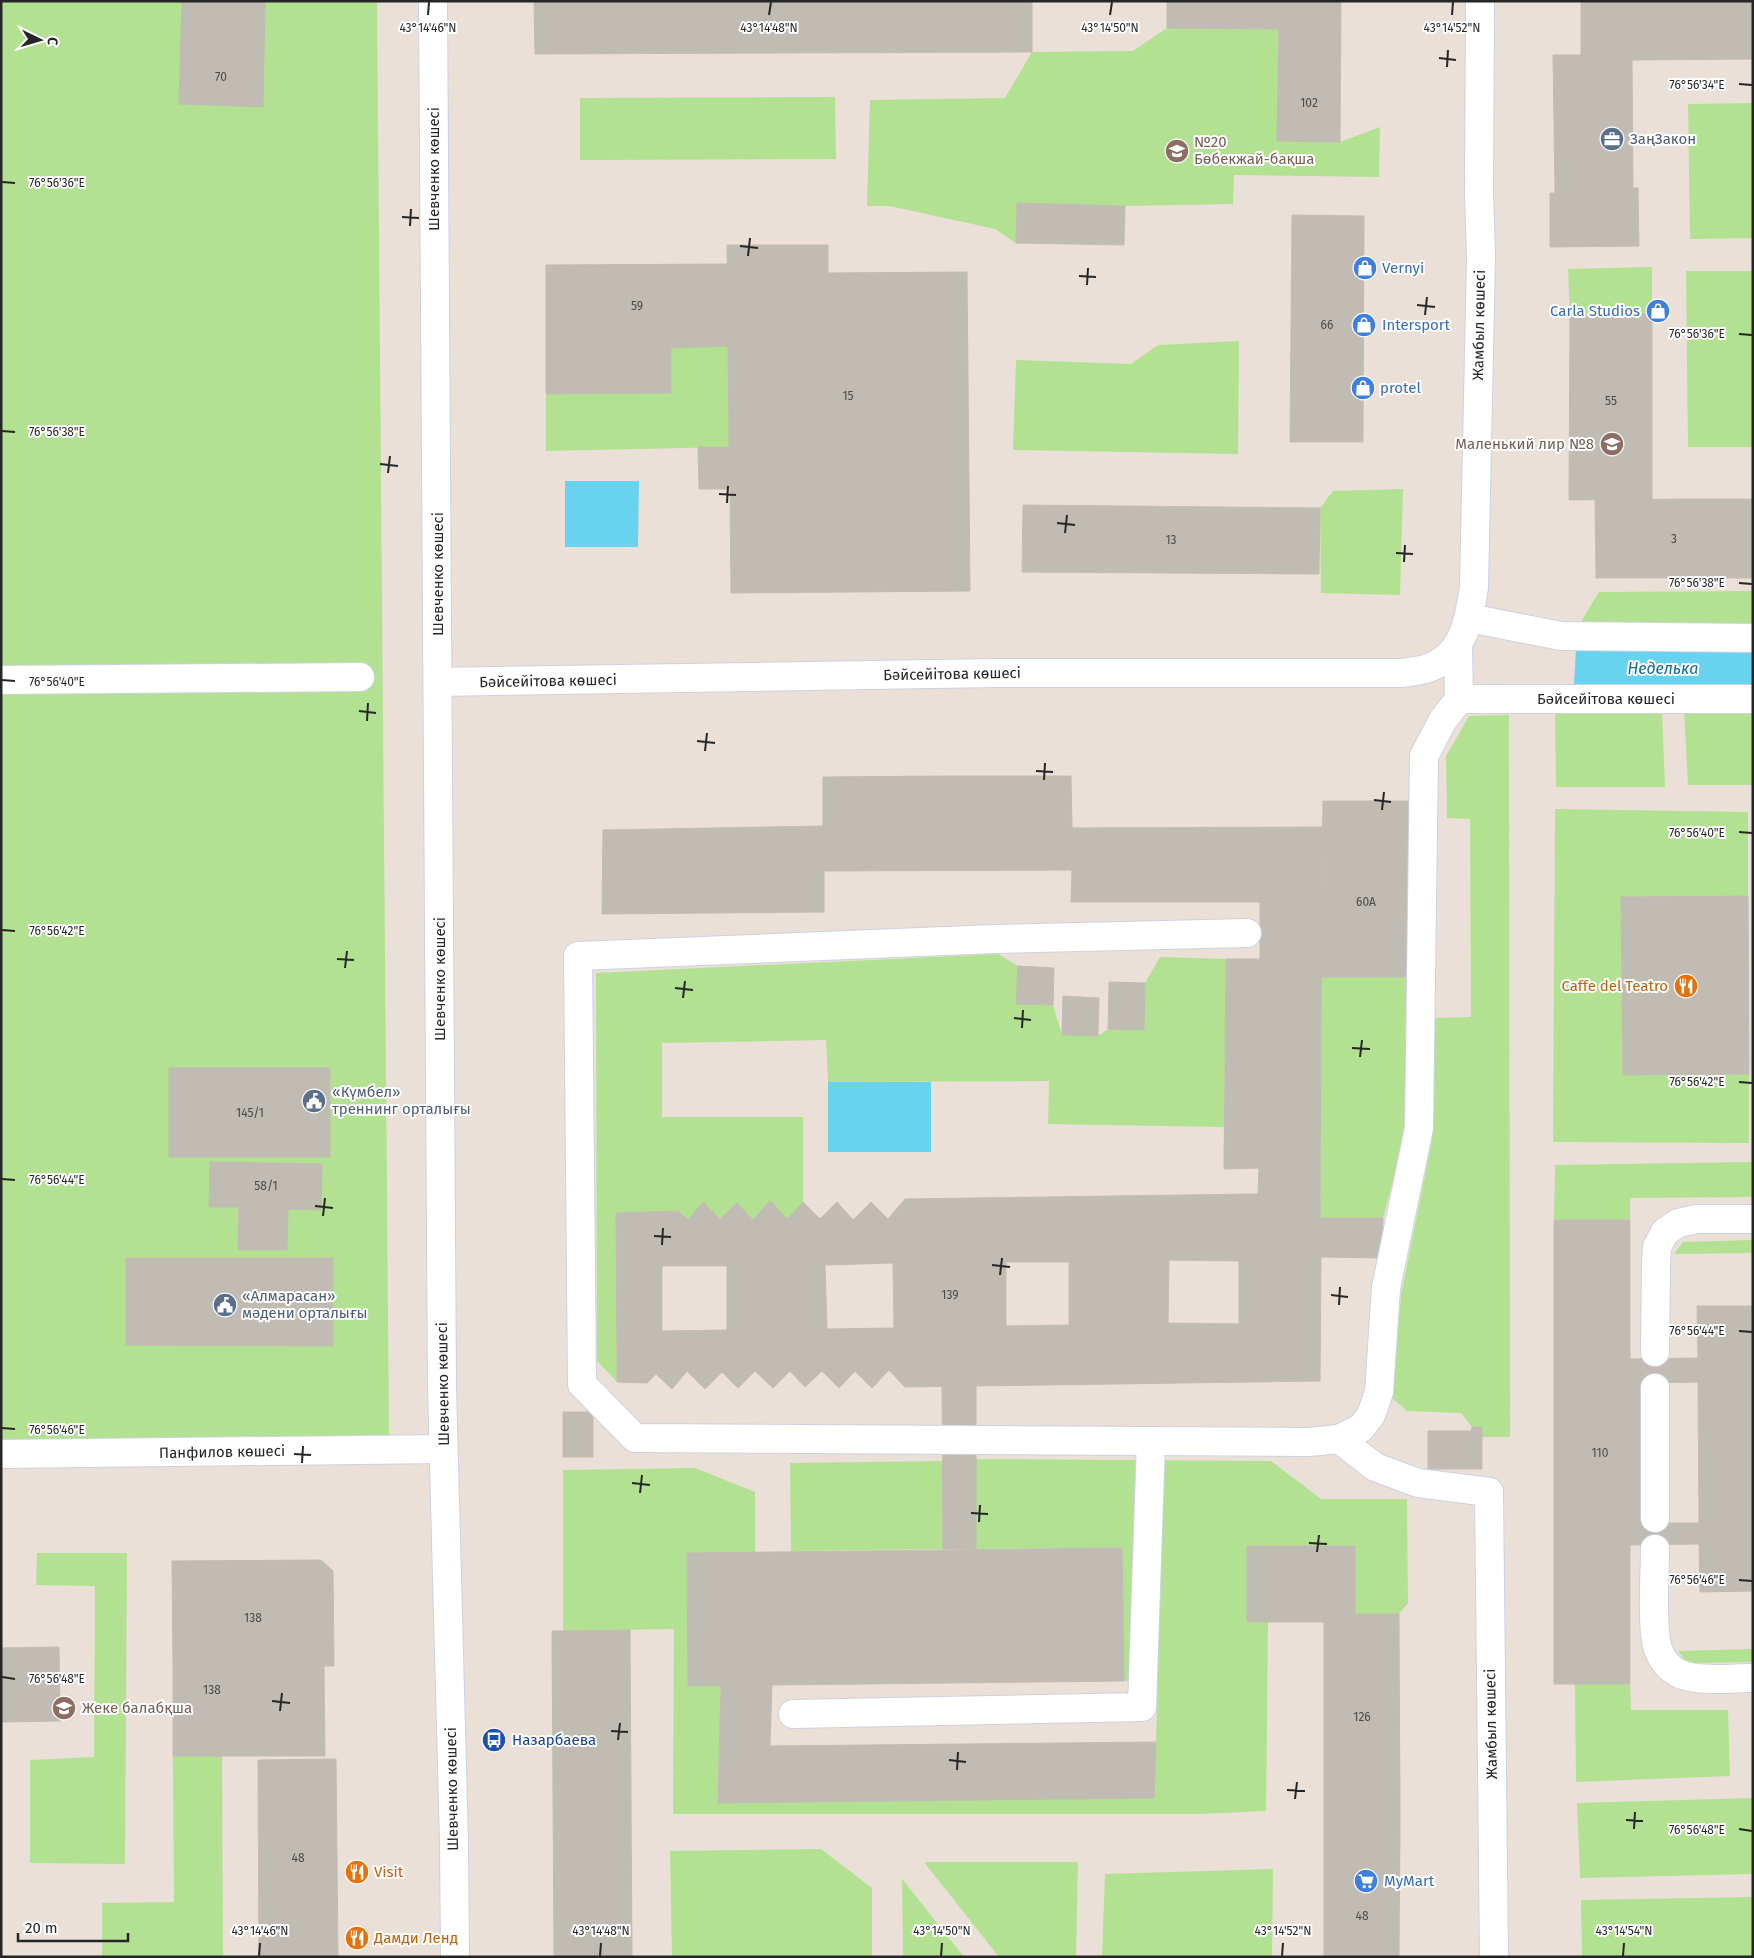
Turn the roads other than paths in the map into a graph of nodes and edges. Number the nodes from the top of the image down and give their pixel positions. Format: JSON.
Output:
{"nodes":[{"id":1,"x":433,"y":1,"type":"edge"},
{"id":2,"x":1480,"y":1,"type":"edge"},
{"id":3,"x":1470,"y":618,"type":"junction"},
{"id":4,"x":1753,"y":638,"type":"edge"},
{"id":5,"x":1458,"y":646,"type":"junction"},
{"id":6,"x":360,"y":677,"type":"dead end"},
{"id":7,"x":1,"y":680,"type":"edge"},
{"id":8,"x":438,"y":682,"type":"junction"},
{"id":9,"x":1459,"y":699,"type":"junction"},
{"id":10,"x":1753,"y":699,"type":"edge"},
{"id":11,"x":1247,"y":933,"type":"dead end"},
{"id":12,"x":1753,"y":1219,"type":"edge"},
{"id":13,"x":1655,"y":1352,"type":"tunnel mouth"},
{"id":14,"x":1655,"y":1388,"type":"tunnel mouth"},
{"id":15,"x":1339,"y":1439,"type":"junction"},
{"id":16,"x":1151,"y":1441,"type":"junction"},
{"id":17,"x":443,"y":1449,"type":"junction"},
{"id":18,"x":1,"y":1454,"type":"edge"},
{"id":19,"x":1655,"y":1518,"type":"dead end"},
{"id":20,"x":1655,"y":1549,"type":"dead end"},
{"id":21,"x":1753,"y":1678,"type":"edge"},
{"id":22,"x":794,"y":1714,"type":"dead end"},
{"id":23,"x":455,"y":1957,"type":"edge"},
{"id":24,"x":1494,"y":1957,"type":"edge"}],
"edges":[{"from":1,"to":8,"type":"street","name":"Шевченко көшесі"},
{"from":2,"to":3,"type":"street","name":"Жамбыл көшесі"},
{"from":3,"to":4,"type":"street"},
{"from":3,"to":5,"type":"street","name":"Жамбыл көшесі"},
{"from":5,"to":8,"type":"street","name":"Бәйсейітова көшесі"},
{"from":5,"to":9,"type":"street"},
{"from":6,"to":7,"type":"street"},
{"from":8,"to":17,"type":"street","name":"Шевченко көшесі"},
{"from":9,"to":10,"type":"street","name":"Бәйсейітова көшесі"},
{"from":9,"to":15,"type":"street"},
{"from":11,"to":16,"type":"street"},
{"from":12,"to":13,"type":"street"},
{"from":14,"to":19,"type":"street"},
{"from":15,"to":16,"type":"street"},
{"from":15,"to":24,"type":"street","name":"Жамбыл көшесі"},
{"from":16,"to":22,"type":"street"},
{"from":17,"to":18,"type":"street","name":"Панфилов көшесі"},
{"from":17,"to":23,"type":"street","name":"Шевченко көшесі"},
{"from":20,"to":21,"type":"street"}]}
